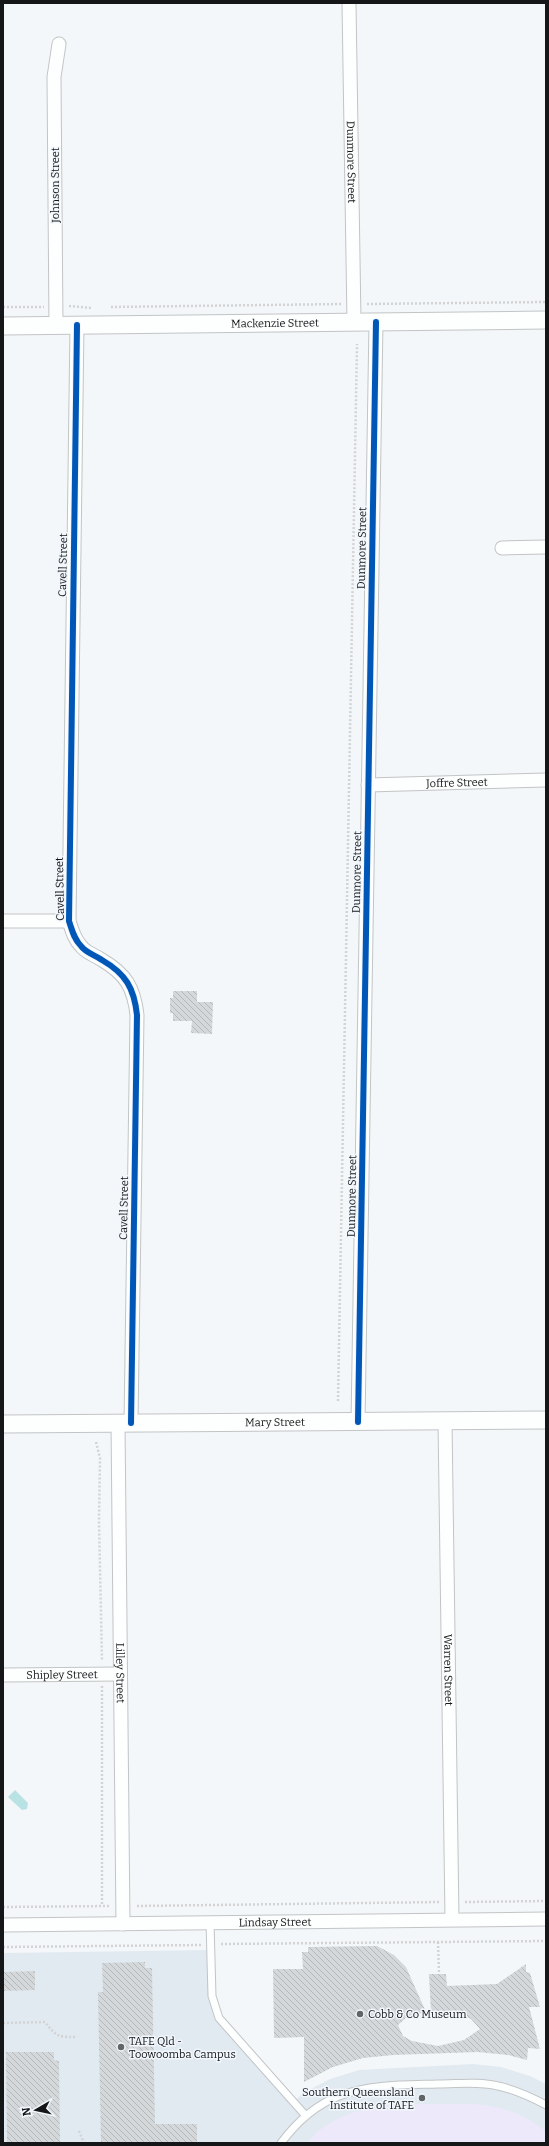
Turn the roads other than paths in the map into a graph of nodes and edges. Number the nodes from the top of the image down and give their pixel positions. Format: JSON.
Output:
{"nodes":[{"id":1,"x":349,"y":3,"type":"edge"},
{"id":2,"x":60,"y":44,"type":"dead end"},
{"id":3,"x":546,"y":320,"type":"edge"},
{"id":4,"x":354,"y":322,"type":"junction"},
{"id":5,"x":376,"y":322,"type":"junction"},
{"id":6,"x":77,"y":325,"type":"junction"},
{"id":7,"x":3,"y":326,"type":"edge"},
{"id":8,"x":56,"y":326,"type":"junction"},
{"id":9,"x":502,"y":548,"type":"dead end"},
{"id":10,"x":546,"y":548,"type":"edge"},
{"id":11,"x":546,"y":780,"type":"edge"},
{"id":12,"x":368,"y":785,"type":"junction"},
{"id":13,"x":3,"y":921,"type":"edge"},
{"id":14,"x":69,"y":921,"type":"junction"},
{"id":15,"x":546,"y":1420,"type":"edge"},
{"id":16,"x":445,"y":1421,"type":"junction"},
{"id":17,"x":358,"y":1422,"type":"junction"},
{"id":18,"x":124,"y":1423,"type":"junction"},
{"id":19,"x":3,"y":1424,"type":"edge"},
{"id":20,"x":120,"y":1674,"type":"junction"},
{"id":21,"x":3,"y":1675,"type":"edge"},
{"id":22,"x":452,"y":1919,"type":"junction"},
{"id":23,"x":546,"y":1919,"type":"edge"},
{"id":24,"x":210,"y":1922,"type":"junction"},
{"id":25,"x":123,"y":1924,"type":"junction"},
{"id":26,"x":3,"y":1925,"type":"edge"},
{"id":27,"x":546,"y":2106,"type":"edge"},
{"id":28,"x":306,"y":2116,"type":"junction"},
{"id":29,"x":280,"y":2143,"type":"edge"}],
"edges":[{"from":1,"to":4,"type":"street","name":"Dunmore Street"},
{"from":2,"to":8,"type":"street","name":"Johnson Street"},
{"from":3,"to":5,"type":"street","name":"Mackenzie Street"},
{"from":4,"to":5,"type":"street","name":"Mackenzie Street"},
{"from":4,"to":6,"type":"street","name":"Mackenzie Street"},
{"from":5,"to":12,"type":"street","name":"Dunmore Street"},
{"from":6,"to":8,"type":"street","name":"Mackenzie Street"},
{"from":6,"to":14,"type":"street","name":"Cavell Street"},
{"from":7,"to":8,"type":"street","name":"Mackenzie Street"},
{"from":9,"to":10,"type":"street"},
{"from":11,"to":12,"type":"street","name":"Joffre Street"},
{"from":12,"to":17,"type":"street","name":"Dunmore Street"},
{"from":13,"to":14,"type":"street"},
{"from":14,"to":18,"type":"street","name":"Cavell Street"},
{"from":15,"to":16,"type":"street","name":"Mary Street"},
{"from":16,"to":17,"type":"street","name":"Mary Street"},
{"from":16,"to":22,"type":"street","name":"Warren Street"},
{"from":17,"to":18,"type":"street","name":"Mary Street"},
{"from":18,"to":19,"type":"street","name":"Mary Street"},
{"from":18,"to":20,"type":"street","name":"Lilley Street"},
{"from":20,"to":21,"type":"street","name":"Shipley Street"},
{"from":20,"to":25,"type":"street","name":"Lilley Street"},
{"from":22,"to":23,"type":"street","name":"Lindsay Street"},
{"from":22,"to":24,"type":"street","name":"Lindsay Street"},
{"from":24,"to":25,"type":"street","name":"Lindsay Street"},
{"from":24,"to":28,"type":"lane"},
{"from":25,"to":26,"type":"street","name":"Lindsay Street"},
{"from":27,"to":28,"type":"lane"},
{"from":28,"to":29,"type":"lane"}]}
